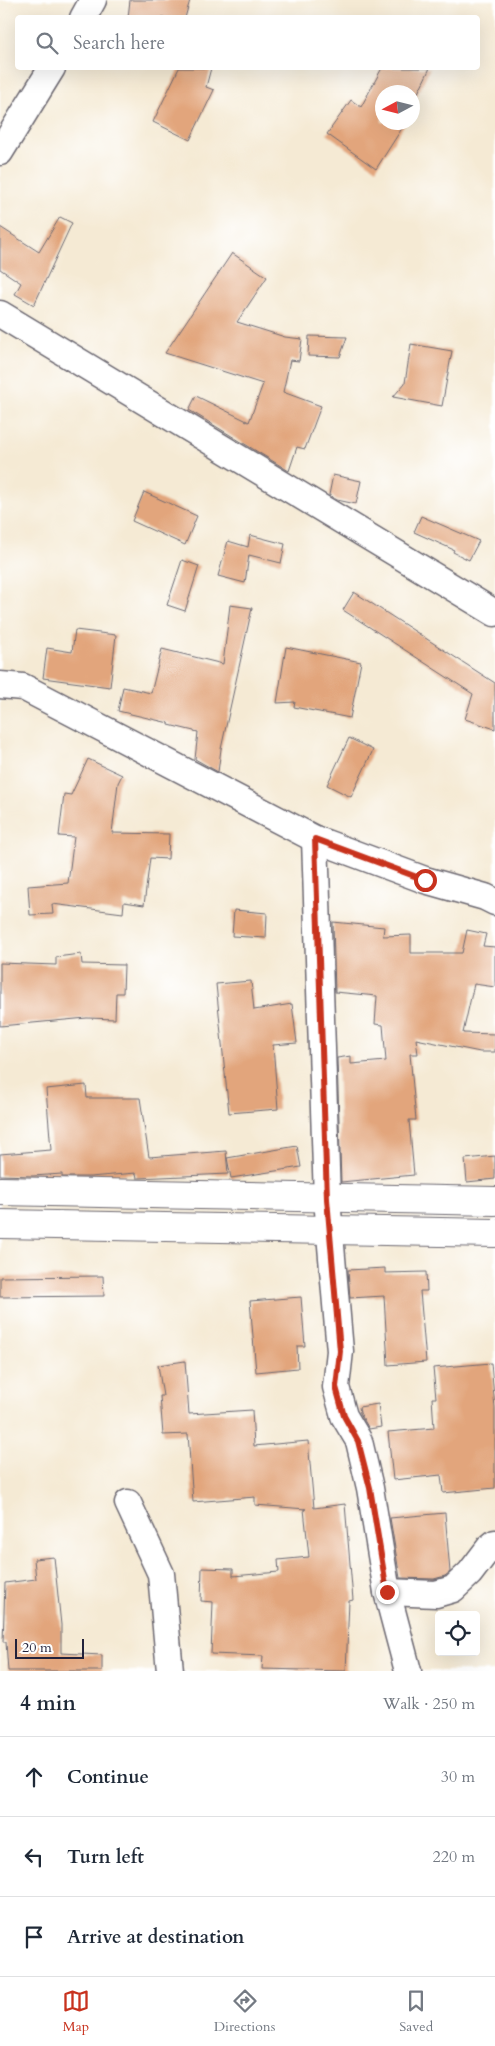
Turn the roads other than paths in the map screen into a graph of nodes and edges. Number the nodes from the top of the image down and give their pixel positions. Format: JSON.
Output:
{"nodes":[{"id":1,"x":93,"y":0,"type":"edge"},
{"id":2,"x":84,"y":15,"type":"edge"},
{"id":3,"x":51,"y":70,"type":"edge"},
{"id":4,"x":0,"y":152,"type":"edge"},
{"id":5,"x":0,"y":314,"type":"edge"},
{"id":6,"x":495,"y":613,"type":"edge"},
{"id":7,"x":0,"y":685,"type":"edge"},
{"id":8,"x":315,"y":839,"type":"junction"},
{"id":9,"x":495,"y":902,"type":"edge"},
{"id":10,"x":0,"y":1191,"type":"edge"},
{"id":11,"x":327,"y":1199,"type":"junction"},
{"id":12,"x":495,"y":1202,"type":"edge"},
{"id":13,"x":0,"y":1224,"type":"edge"},
{"id":14,"x":330,"y":1230,"type":"junction"},
{"id":15,"x":495,"y":1234,"type":"edge"},
{"id":16,"x":128,"y":1503,"type":"dead end"},
{"id":17,"x":495,"y":1543,"type":"edge"},
{"id":18,"x":387,"y":1592,"type":"junction"},
{"id":19,"x":170,"y":1671,"type":"edge"},
{"id":20,"x":408,"y":1671,"type":"edge"}],
"edges":[{"from":1,"to":2,"type":"street"},
{"from":3,"to":4,"type":"street"},
{"from":5,"to":6,"type":"street"},
{"from":7,"to":8,"type":"street"},
{"from":8,"to":9,"type":"street"},
{"from":8,"to":11,"type":"street"},
{"from":10,"to":11,"type":"main road"},
{"from":11,"to":12,"type":"main road"},
{"from":11,"to":14,"type":"street"},
{"from":13,"to":14,"type":"main road"},
{"from":14,"to":15,"type":"main road"},
{"from":14,"to":18,"type":"street"},
{"from":16,"to":19,"type":"street"},
{"from":17,"to":18,"type":"street"},
{"from":18,"to":20,"type":"street"}]}
